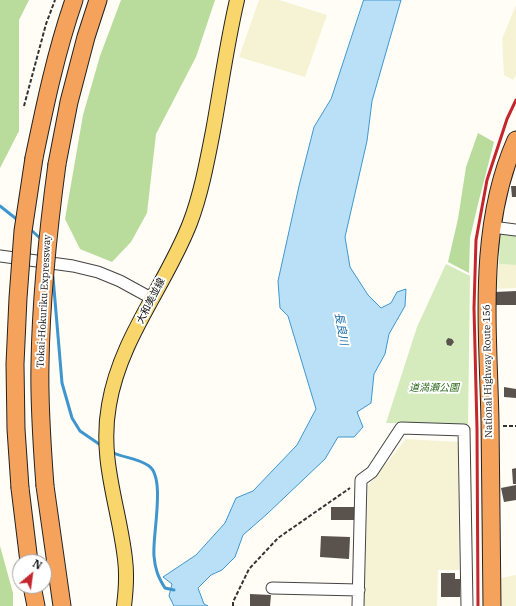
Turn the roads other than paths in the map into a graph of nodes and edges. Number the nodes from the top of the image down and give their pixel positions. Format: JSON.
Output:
{"nodes":[{"id":1,"x":74,"y":0,"type":"edge"},
{"id":2,"x":98,"y":0,"type":"edge"},
{"id":3,"x":237,"y":0,"type":"edge"},
{"id":4,"x":516,"y":140,"type":"edge"},
{"id":5,"x":492,"y":227,"type":"junction"},
{"id":6,"x":516,"y":230,"type":"edge"},
{"id":7,"x":0,"y":256,"type":"edge"},
{"id":8,"x":152,"y":298,"type":"junction"},
{"id":9,"x":27,"y":554,"type":"edge"},
{"id":10,"x":272,"y":588,"type":"dead end"},
{"id":11,"x":359,"y":590,"type":"junction"},
{"id":12,"x":34,"y":594,"type":"edge"},
{"id":13,"x":36,"y":606,"type":"edge"},
{"id":14,"x":62,"y":606,"type":"edge"},
{"id":15,"x":124,"y":606,"type":"edge"},
{"id":16,"x":358,"y":606,"type":"edge"},
{"id":17,"x":467,"y":606,"type":"edge"},
{"id":18,"x":492,"y":606,"type":"edge"}],
"edges":[{"from":1,"to":9,"type":"highway","bridge":true},
{"from":2,"to":14,"type":"highway","name":"Tokai-Hokuriku Expressway","bridge":true},
{"from":3,"to":8,"type":"main road","name":"大和美並線"},
{"from":4,"to":5,"type":"highway","name":"National Highway Route 156"},
{"from":5,"to":6,"type":"street"},
{"from":5,"to":18,"type":"highway","name":"National Highway Route 156"},
{"from":7,"to":8,"type":"street"},
{"from":8,"to":15,"type":"main road","name":"大和美並線"},
{"from":10,"to":11,"type":"street"},
{"from":11,"to":16,"type":"street"},
{"from":11,"to":17,"type":"street"},
{"from":12,"to":13,"type":"highway"}]}
